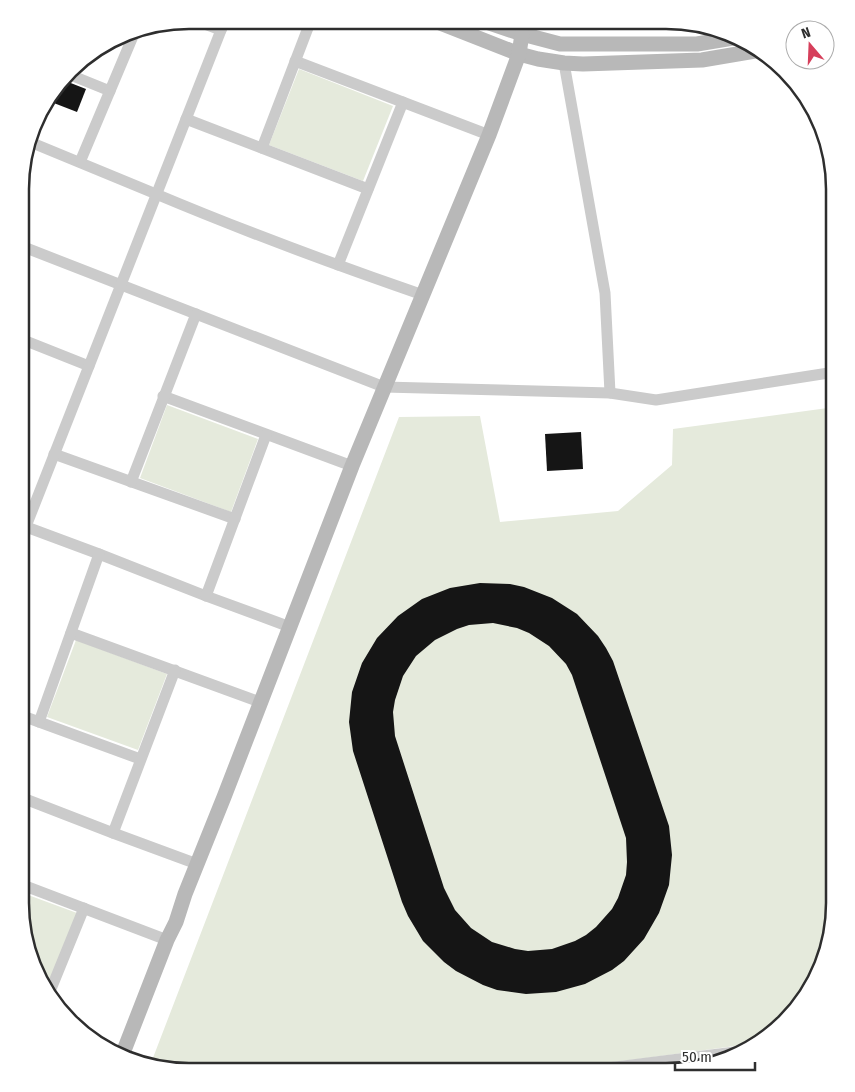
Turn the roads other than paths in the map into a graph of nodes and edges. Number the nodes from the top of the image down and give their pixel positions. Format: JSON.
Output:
{"nodes":[{"id":1,"x":221,"y":29,"type":"edge"},
{"id":2,"x":307,"y":29,"type":"edge"},
{"id":3,"x":455,"y":29,"type":"edge"},
{"id":4,"x":525,"y":29,"type":"edge"},
{"id":5,"x":527,"y":29,"type":"edge"},
{"id":6,"x":132,"y":39,"type":"edge"},
{"id":7,"x":724,"y":40,"type":"edge"},
{"id":8,"x":729,"y":42,"type":"edge"},
{"id":9,"x":749,"y":52,"type":"edge"},
{"id":10,"x":519,"y":54,"type":"junction"},
{"id":11,"x":728,"y":56,"type":"junction"},
{"id":12,"x":295,"y":61,"type":"junction"},
{"id":13,"x":564,"y":63,"type":"junction"},
{"id":14,"x":74,"y":77,"type":"edge"},
{"id":15,"x":110,"y":91,"type":"junction"},
{"id":16,"x":403,"y":102,"type":"junction"},
{"id":17,"x":186,"y":120,"type":"junction"},
{"id":18,"x":489,"y":136,"type":"junction"},
{"id":19,"x":35,"y":144,"type":"edge"},
{"id":20,"x":262,"y":148,"type":"junction"},
{"id":21,"x":80,"y":162,"type":"junction"},
{"id":22,"x":368,"y":189,"type":"junction"},
{"id":23,"x":157,"y":195,"type":"junction"},
{"id":24,"x":29,"y":249,"type":"edge"},
{"id":25,"x":338,"y":265,"type":"junction"},
{"id":26,"x":121,"y":285,"type":"junction"},
{"id":27,"x":423,"y":295,"type":"junction"},
{"id":28,"x":196,"y":314,"type":"junction"},
{"id":29,"x":29,"y":342,"type":"edge"},
{"id":30,"x":89,"y":366,"type":"junction"},
{"id":31,"x":826,"y":373,"type":"edge"},
{"id":32,"x":384,"y":387,"type":"junction"},
{"id":33,"x":610,"y":393,"type":"junction"},
{"id":34,"x":163,"y":396,"type":"junction"},
{"id":35,"x":266,"y":435,"type":"junction"},
{"id":36,"x":54,"y":454,"type":"junction"},
{"id":37,"x":352,"y":466,"type":"junction"},
{"id":38,"x":131,"y":482,"type":"junction"},
{"id":39,"x":29,"y":511,"type":"edge"},
{"id":40,"x":235,"y":519,"type":"junction"},
{"id":41,"x":29,"y":527,"type":"edge"},
{"id":42,"x":100,"y":554,"type":"junction"},
{"id":43,"x":206,"y":596,"type":"junction"},
{"id":44,"x":290,"y":627,"type":"junction"},
{"id":45,"x":71,"y":633,"type":"junction"},
{"id":46,"x":175,"y":670,"type":"junction"},
{"id":47,"x":260,"y":702,"type":"junction"},
{"id":48,"x":29,"y":718,"type":"edge"},
{"id":49,"x":39,"y":722,"type":"junction"},
{"id":50,"x":140,"y":759,"type":"junction"},
{"id":51,"x":29,"y":800,"type":"edge"},
{"id":52,"x":113,"y":833,"type":"junction"},
{"id":53,"x":197,"y":864,"type":"junction"},
{"id":54,"x":29,"y":887,"type":"edge"},
{"id":55,"x":84,"y":908,"type":"junction"},
{"id":56,"x":167,"y":940,"type":"junction"},
{"id":57,"x":52,"y":987,"type":"edge"},
{"id":58,"x":124,"y":1050,"type":"edge"},
{"id":59,"x":720,"y":1054,"type":"edge"},
{"id":60,"x":648,"y":1063,"type":"edge"}],
"edges":[{"from":1,"to":17,"type":"street"},
{"from":2,"to":12,"type":"street"},
{"from":3,"to":10,"type":"street"},
{"from":4,"to":10,"type":"street"},
{"from":5,"to":7,"type":"street"},
{"from":6,"to":15,"type":"street"},
{"from":8,"to":11,"type":"street"},
{"from":9,"to":11,"type":"street"},
{"from":10,"to":13,"type":"street"},
{"from":10,"to":18,"type":"street"},
{"from":11,"to":13,"type":"street"},
{"from":12,"to":16,"type":"street"},
{"from":12,"to":20,"type":"street"},
{"from":13,"to":33,"type":"street"},
{"from":14,"to":15,"type":"street"},
{"from":15,"to":21,"type":"street"},
{"from":16,"to":18,"type":"street"},
{"from":16,"to":22,"type":"street"},
{"from":17,"to":20,"type":"street"},
{"from":17,"to":23,"type":"street"},
{"from":18,"to":27,"type":"street"},
{"from":19,"to":21,"type":"street"},
{"from":20,"to":22,"type":"street"},
{"from":21,"to":23,"type":"street"},
{"from":22,"to":25,"type":"street"},
{"from":23,"to":25,"type":"street"},
{"from":23,"to":26,"type":"street"},
{"from":24,"to":26,"type":"street"},
{"from":25,"to":27,"type":"street"},
{"from":26,"to":28,"type":"street"},
{"from":26,"to":30,"type":"street"},
{"from":27,"to":32,"type":"street"},
{"from":28,"to":32,"type":"street"},
{"from":28,"to":34,"type":"street"},
{"from":29,"to":30,"type":"street"},
{"from":30,"to":36,"type":"street"},
{"from":31,"to":33,"type":"street"},
{"from":32,"to":33,"type":"street"},
{"from":32,"to":37,"type":"street"},
{"from":34,"to":35,"type":"street"},
{"from":34,"to":38,"type":"street"},
{"from":35,"to":37,"type":"street"},
{"from":35,"to":40,"type":"street"},
{"from":36,"to":38,"type":"street"},
{"from":36,"to":39,"type":"street"},
{"from":37,"to":44,"type":"street"},
{"from":38,"to":40,"type":"street"},
{"from":40,"to":43,"type":"street"},
{"from":41,"to":42,"type":"street"},
{"from":42,"to":43,"type":"street"},
{"from":42,"to":45,"type":"street"},
{"from":43,"to":44,"type":"street"},
{"from":44,"to":47,"type":"street"},
{"from":45,"to":46,"type":"street"},
{"from":45,"to":49,"type":"street"},
{"from":46,"to":47,"type":"street"},
{"from":46,"to":50,"type":"street"},
{"from":47,"to":53,"type":"street"},
{"from":48,"to":49,"type":"street"},
{"from":49,"to":50,"type":"street"},
{"from":50,"to":52,"type":"street"},
{"from":51,"to":52,"type":"street"},
{"from":52,"to":53,"type":"street"},
{"from":53,"to":56,"type":"street"},
{"from":54,"to":55,"type":"street"},
{"from":55,"to":56,"type":"street"},
{"from":55,"to":57,"type":"street"},
{"from":56,"to":58,"type":"street"},
{"from":59,"to":60,"type":"street"}]}
